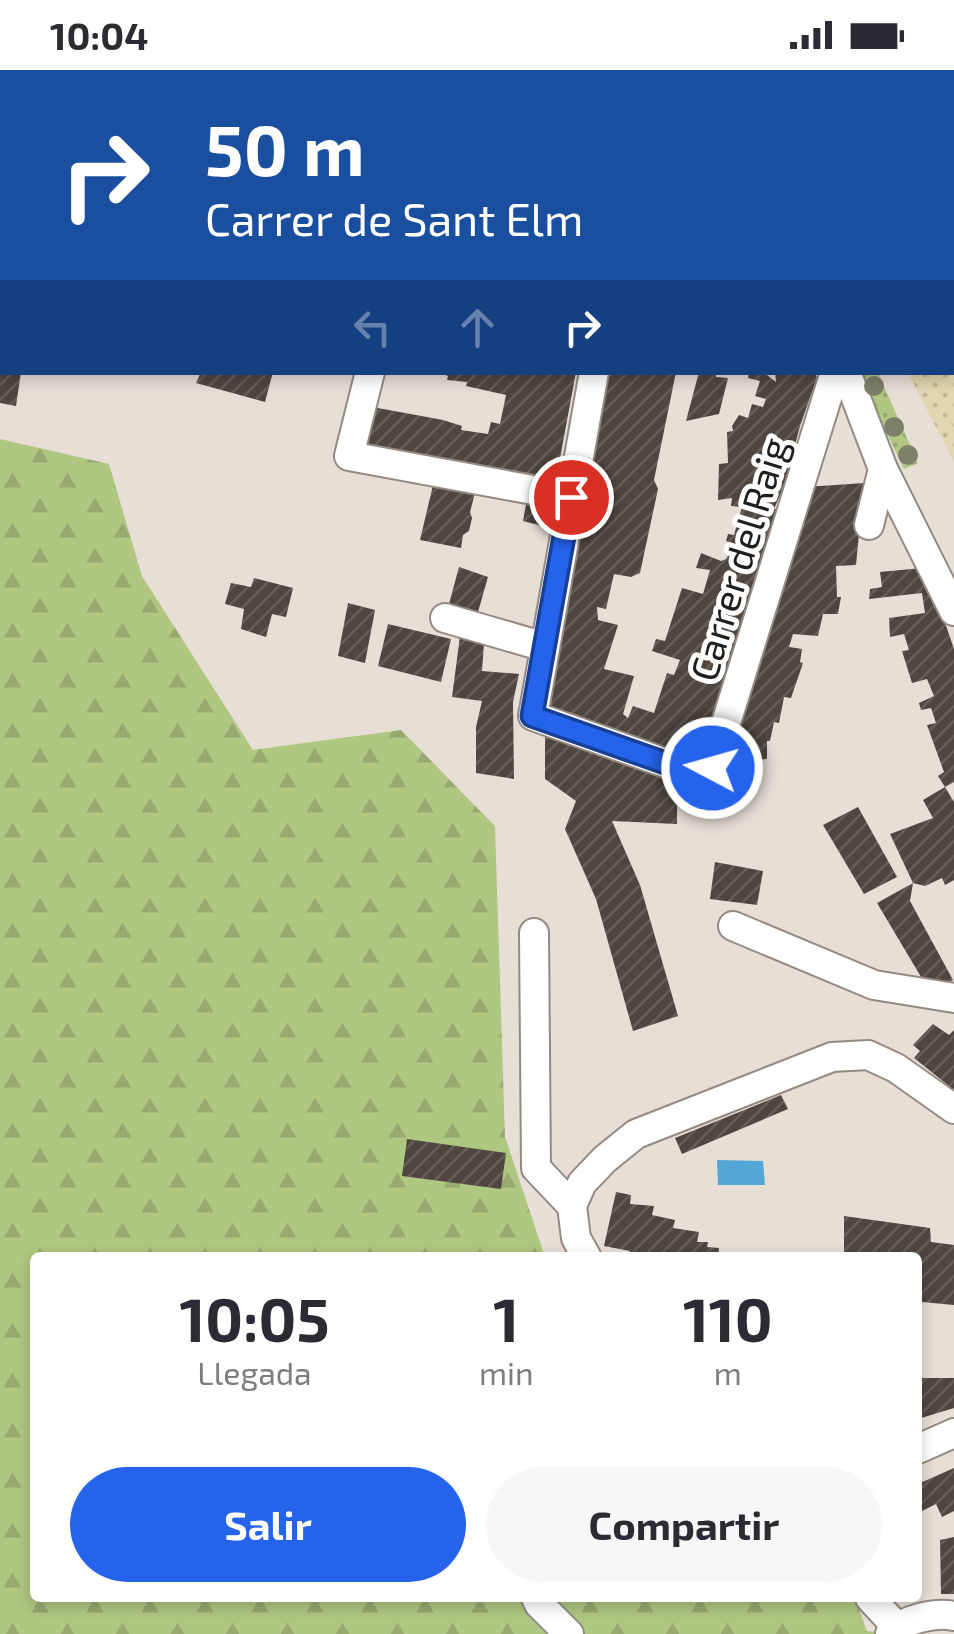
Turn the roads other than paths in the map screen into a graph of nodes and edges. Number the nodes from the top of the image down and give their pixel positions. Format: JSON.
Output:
{"nodes":[{"id":1,"x":369,"y":375,"type":"edge"},
{"id":2,"x":593,"y":375,"type":"edge"},
{"id":3,"x":834,"y":375,"type":"edge"},
{"id":4,"x":847,"y":375,"type":"edge"},
{"id":5,"x":882,"y":470,"type":"junction"},
{"id":6,"x":571,"y":497,"type":"junction"},
{"id":7,"x":868,"y":525,"type":"dead end"},
{"id":8,"x":954,"y":611,"type":"edge"},
{"id":9,"x":446,"y":618,"type":"dead end"},
{"id":10,"x":545,"y":646,"type":"junction"},
{"id":11,"x":734,"y":926,"type":"dead end"},
{"id":12,"x":534,"y":934,"type":"dead end"},
{"id":13,"x":954,"y":998,"type":"edge"},
{"id":14,"x":954,"y":1110,"type":"edge"},
{"id":15,"x":572,"y":1206,"type":"junction"},
{"id":16,"x":584,"y":1252,"type":"edge"},
{"id":17,"x":954,"y":1433,"type":"edge"},
{"id":18,"x":922,"y":1447,"type":"edge"},
{"id":19,"x":538,"y":1602,"type":"edge"},
{"id":20,"x":873,"y":1602,"type":"edge"},
{"id":21,"x":954,"y":1616,"type":"edge"},
{"id":22,"x":894,"y":1630,"type":"edge"},
{"id":23,"x":569,"y":1634,"type":"edge"}],
"edges":[{"from":1,"to":6,"type":"street"},
{"from":2,"to":6,"type":"street"},
{"from":3,"to":10,"type":"street","name":"Carrer del Raig"},
{"from":4,"to":5,"type":"street"},
{"from":5,"to":7,"type":"street"},
{"from":5,"to":8,"type":"street"},
{"from":6,"to":10,"type":"street"},
{"from":9,"to":10,"type":"street"},
{"from":11,"to":13,"type":"street"},
{"from":12,"to":15,"type":"street"},
{"from":14,"to":15,"type":"street"},
{"from":15,"to":16,"type":"street"},
{"from":17,"to":18,"type":"street"},
{"from":19,"to":23,"type":"street"},
{"from":20,"to":22,"type":"street"},
{"from":21,"to":22,"type":"street"}]}
